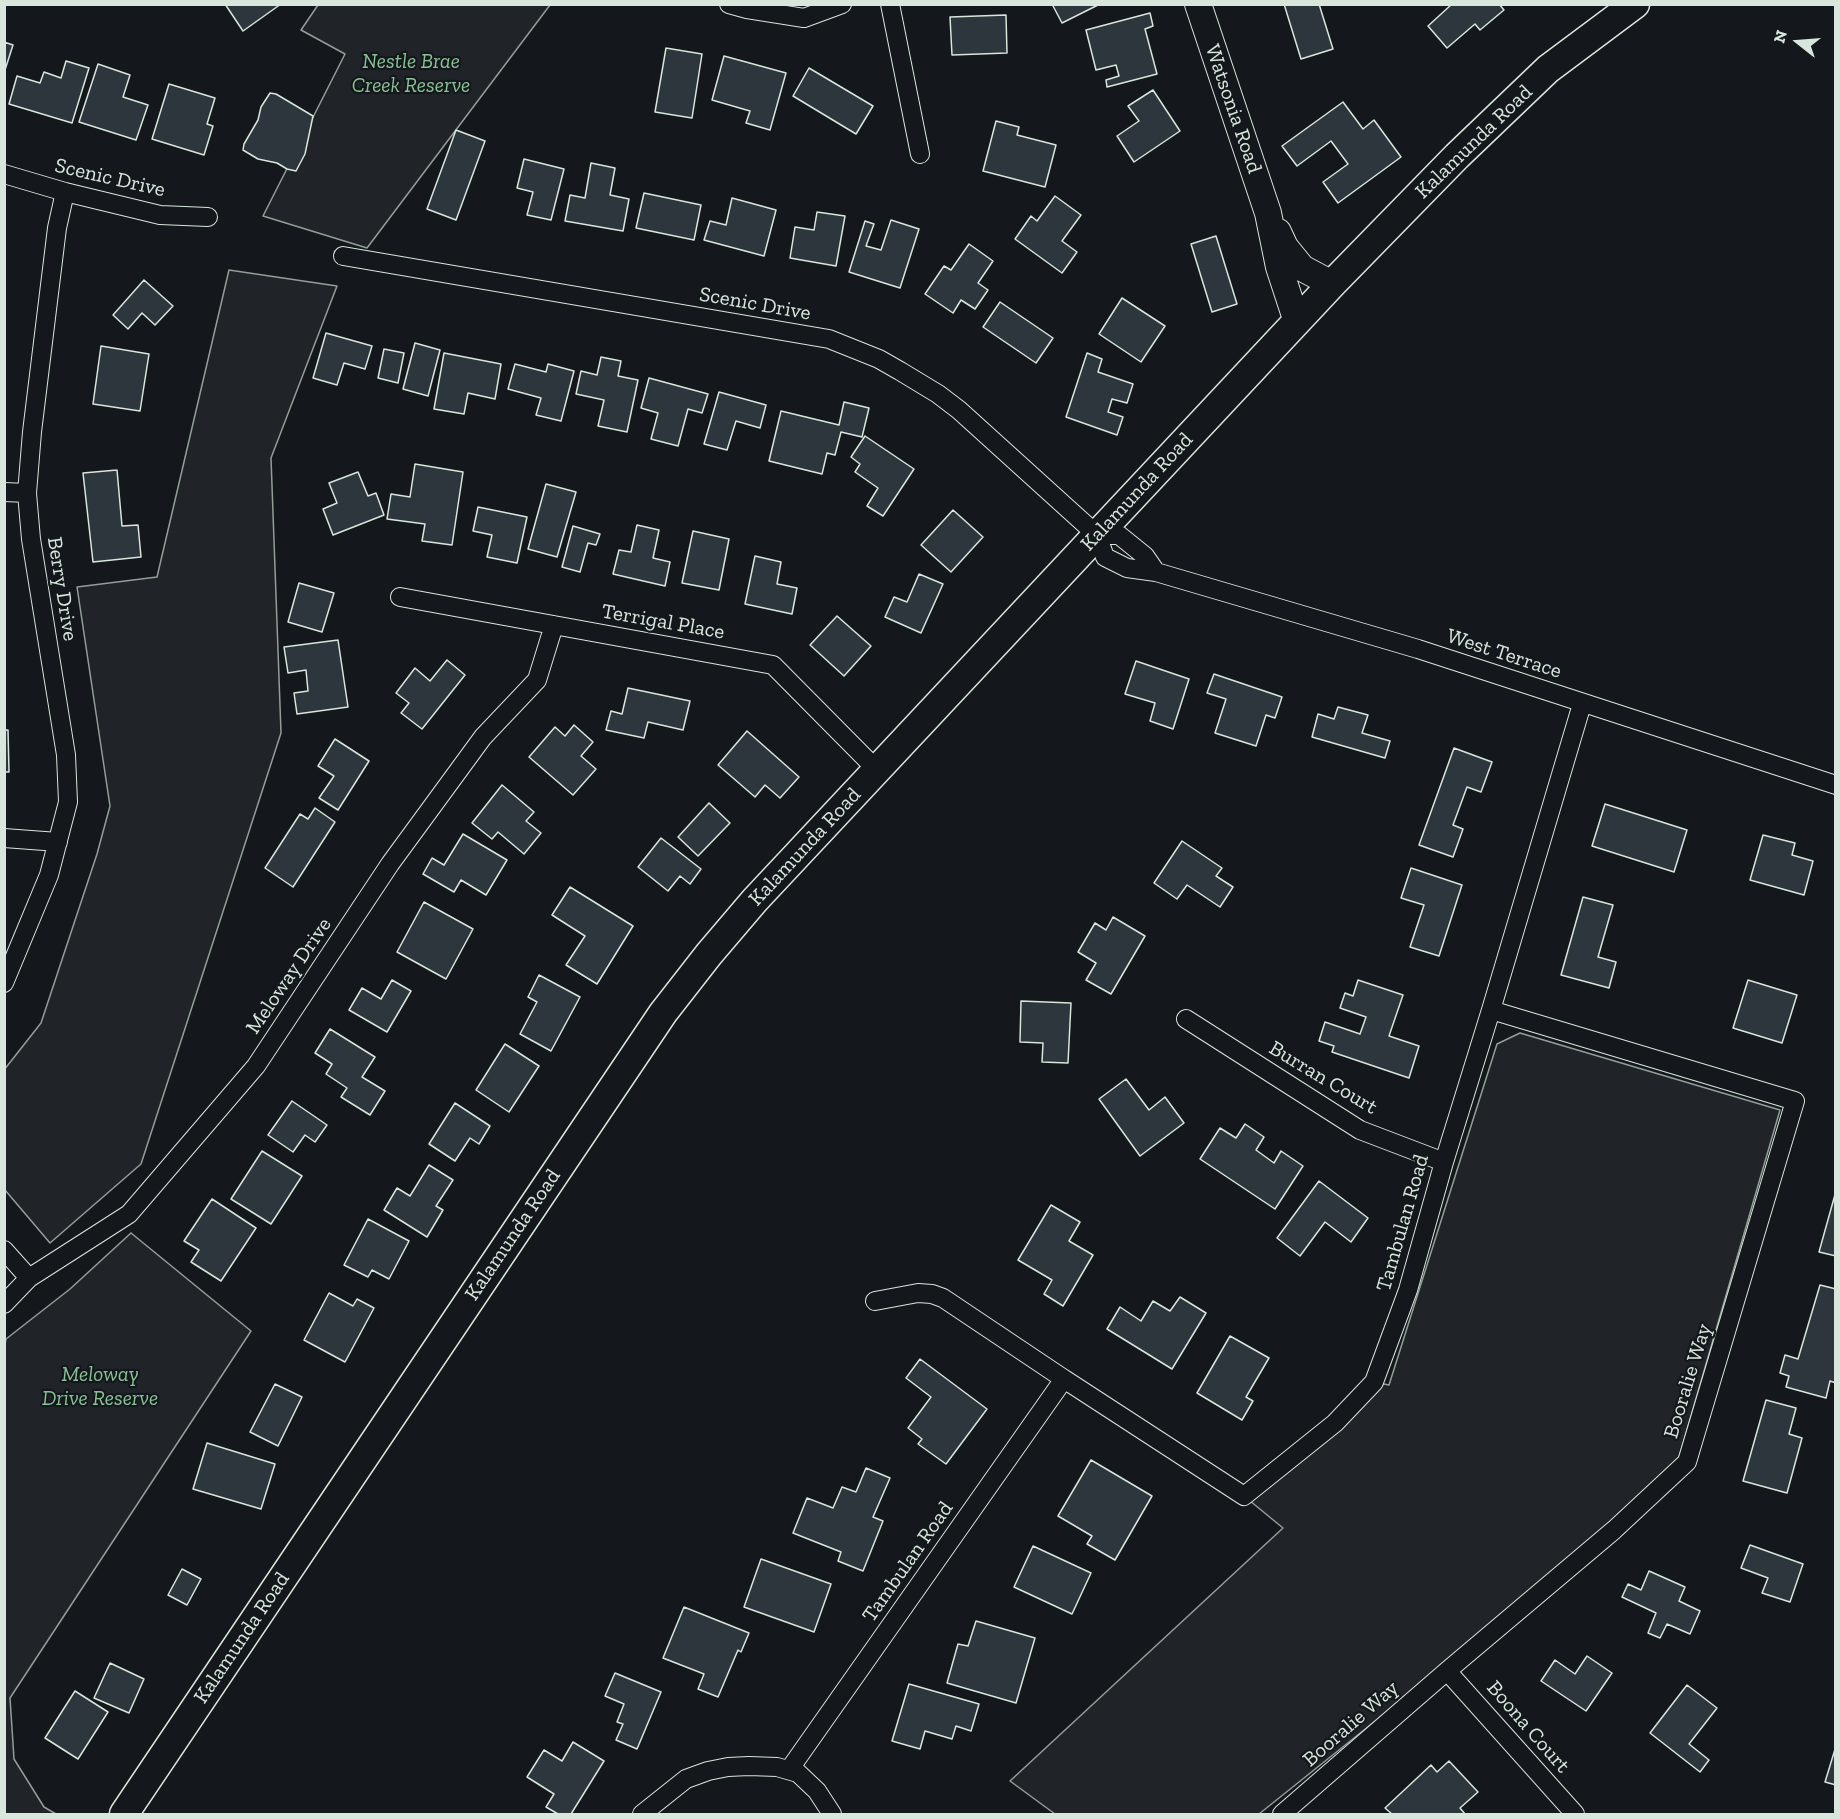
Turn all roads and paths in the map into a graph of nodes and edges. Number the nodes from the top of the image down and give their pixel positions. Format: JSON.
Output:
{"nodes":[{"id":1,"x":729,"y":4,"type":"edge"},
{"id":2,"x":842,"y":4,"type":"edge"},
{"id":3,"x":890,"y":4,"type":"edge"},
{"id":4,"x":1198,"y":4,"type":"edge"},
{"id":5,"x":1635,"y":4,"type":"edge"},
{"id":6,"x":920,"y":154,"type":"dead end"},
{"id":7,"x":4,"y":174,"type":"edge"},
{"id":8,"x":65,"y":192,"type":"junction"},
{"id":9,"x":1268,"y":213,"type":"junction"},
{"id":10,"x":208,"y":217,"type":"dead end"},
{"id":11,"x":343,"y":256,"type":"dead end"},
{"id":12,"x":1332,"y":284,"type":"junction"},
{"id":13,"x":1297,"y":322,"type":"junction"},
{"id":14,"x":4,"y":492,"type":"edge"},
{"id":15,"x":27,"y":494,"type":"junction"},
{"id":16,"x":1097,"y":535,"type":"junction"},
{"id":17,"x":400,"y":597,"type":"dead end"},
{"id":18,"x":554,"y":625,"type":"junction"},
{"id":19,"x":1582,"y":704,"type":"junction"},
{"id":20,"x":877,"y":770,"type":"junction"},
{"id":21,"x":1836,"y":785,"type":"edge"},
{"id":22,"x":4,"y":838,"type":"edge"},
{"id":23,"x":58,"y":842,"type":"junction"},
{"id":24,"x":4,"y":983,"type":"edge"},
{"id":25,"x":1491,"y":1011,"type":"junction"},
{"id":26,"x":1186,"y":1019,"type":"dead end"},
{"id":27,"x":1444,"y":1162,"type":"junction"},
{"id":28,"x":4,"y":1250,"type":"edge"},
{"id":29,"x":28,"y":1278,"type":"junction"},
{"id":30,"x":875,"y":1301,"type":"dead end"},
{"id":31,"x":4,"y":1304,"type":"edge"},
{"id":32,"x":1064,"y":1378,"type":"junction"},
{"id":33,"x":1447,"y":1671,"type":"junction"},
{"id":34,"x":789,"y":1770,"type":"junction"},
{"id":35,"x":124,"y":1815,"type":"edge"},
{"id":36,"x":642,"y":1815,"type":"edge"},
{"id":37,"x":832,"y":1815,"type":"edge"},
{"id":38,"x":1282,"y":1815,"type":"edge"},
{"id":39,"x":1575,"y":1815,"type":"edge"}],
"edges":[{"from":1,"to":2,"type":"street"},
{"from":3,"to":6,"type":"street"},
{"from":4,"to":9,"type":"street","name":"Watsonia Road"},
{"from":5,"to":12,"type":"main road","name":"Kalamunda Road"},
{"from":7,"to":8,"type":"street","name":"Scenic Drive"},
{"from":8,"to":10,"type":"street","name":"Scenic Drive"},
{"from":8,"to":15,"type":"street","name":"Berry Drive"},
{"from":9,"to":12,"type":"street","name":"Watsonia Road"},
{"from":9,"to":13,"type":"street","name":"Watsonia Road"},
{"from":11,"to":16,"type":"street","name":"Scenic Drive"},
{"from":12,"to":13,"type":"main road","name":"Kalamunda Road"},
{"from":13,"to":16,"type":"main road","name":"Kalamunda Road"},
{"from":14,"to":15,"type":"street"},
{"from":15,"to":23,"type":"street","name":"Berry Drive"},
{"from":16,"to":19,"type":"street","name":"West Terrace"},
{"from":16,"to":20,"type":"main road","name":"Kalamunda Road"},
{"from":17,"to":18,"type":"street","name":"Terrigal Place"},
{"from":18,"to":20,"type":"street","name":"Terrigal Place"},
{"from":18,"to":29,"type":"street","name":"Meloway Drive"},
{"from":19,"to":21,"type":"street","name":"West Terrace"},
{"from":19,"to":25,"type":"street","name":"Tambulan Road"},
{"from":20,"to":35,"type":"main road","name":"Kalamunda Road"},
{"from":22,"to":23,"type":"street"},
{"from":23,"to":24,"type":"street","name":"Berry Drive"},
{"from":25,"to":27,"type":"street","name":"Tambulan Road"},
{"from":25,"to":33,"type":"street","name":"Booralie Way"},
{"from":26,"to":27,"type":"street","name":"Burran Court"},
{"from":27,"to":32,"type":"street","name":"Tambulan Road"},
{"from":28,"to":29,"type":"street"},
{"from":29,"to":31,"type":"street","name":"Meloway Drive"},
{"from":30,"to":32,"type":"street","name":"Tambulan Road"},
{"from":32,"to":34,"type":"street","name":"Tambulan Road"},
{"from":33,"to":38,"type":"street","name":"Booralie Way"},
{"from":33,"to":39,"type":"street","name":"Boona Court"},
{"from":34,"to":36,"type":"street"},
{"from":34,"to":37,"type":"street"}]}
